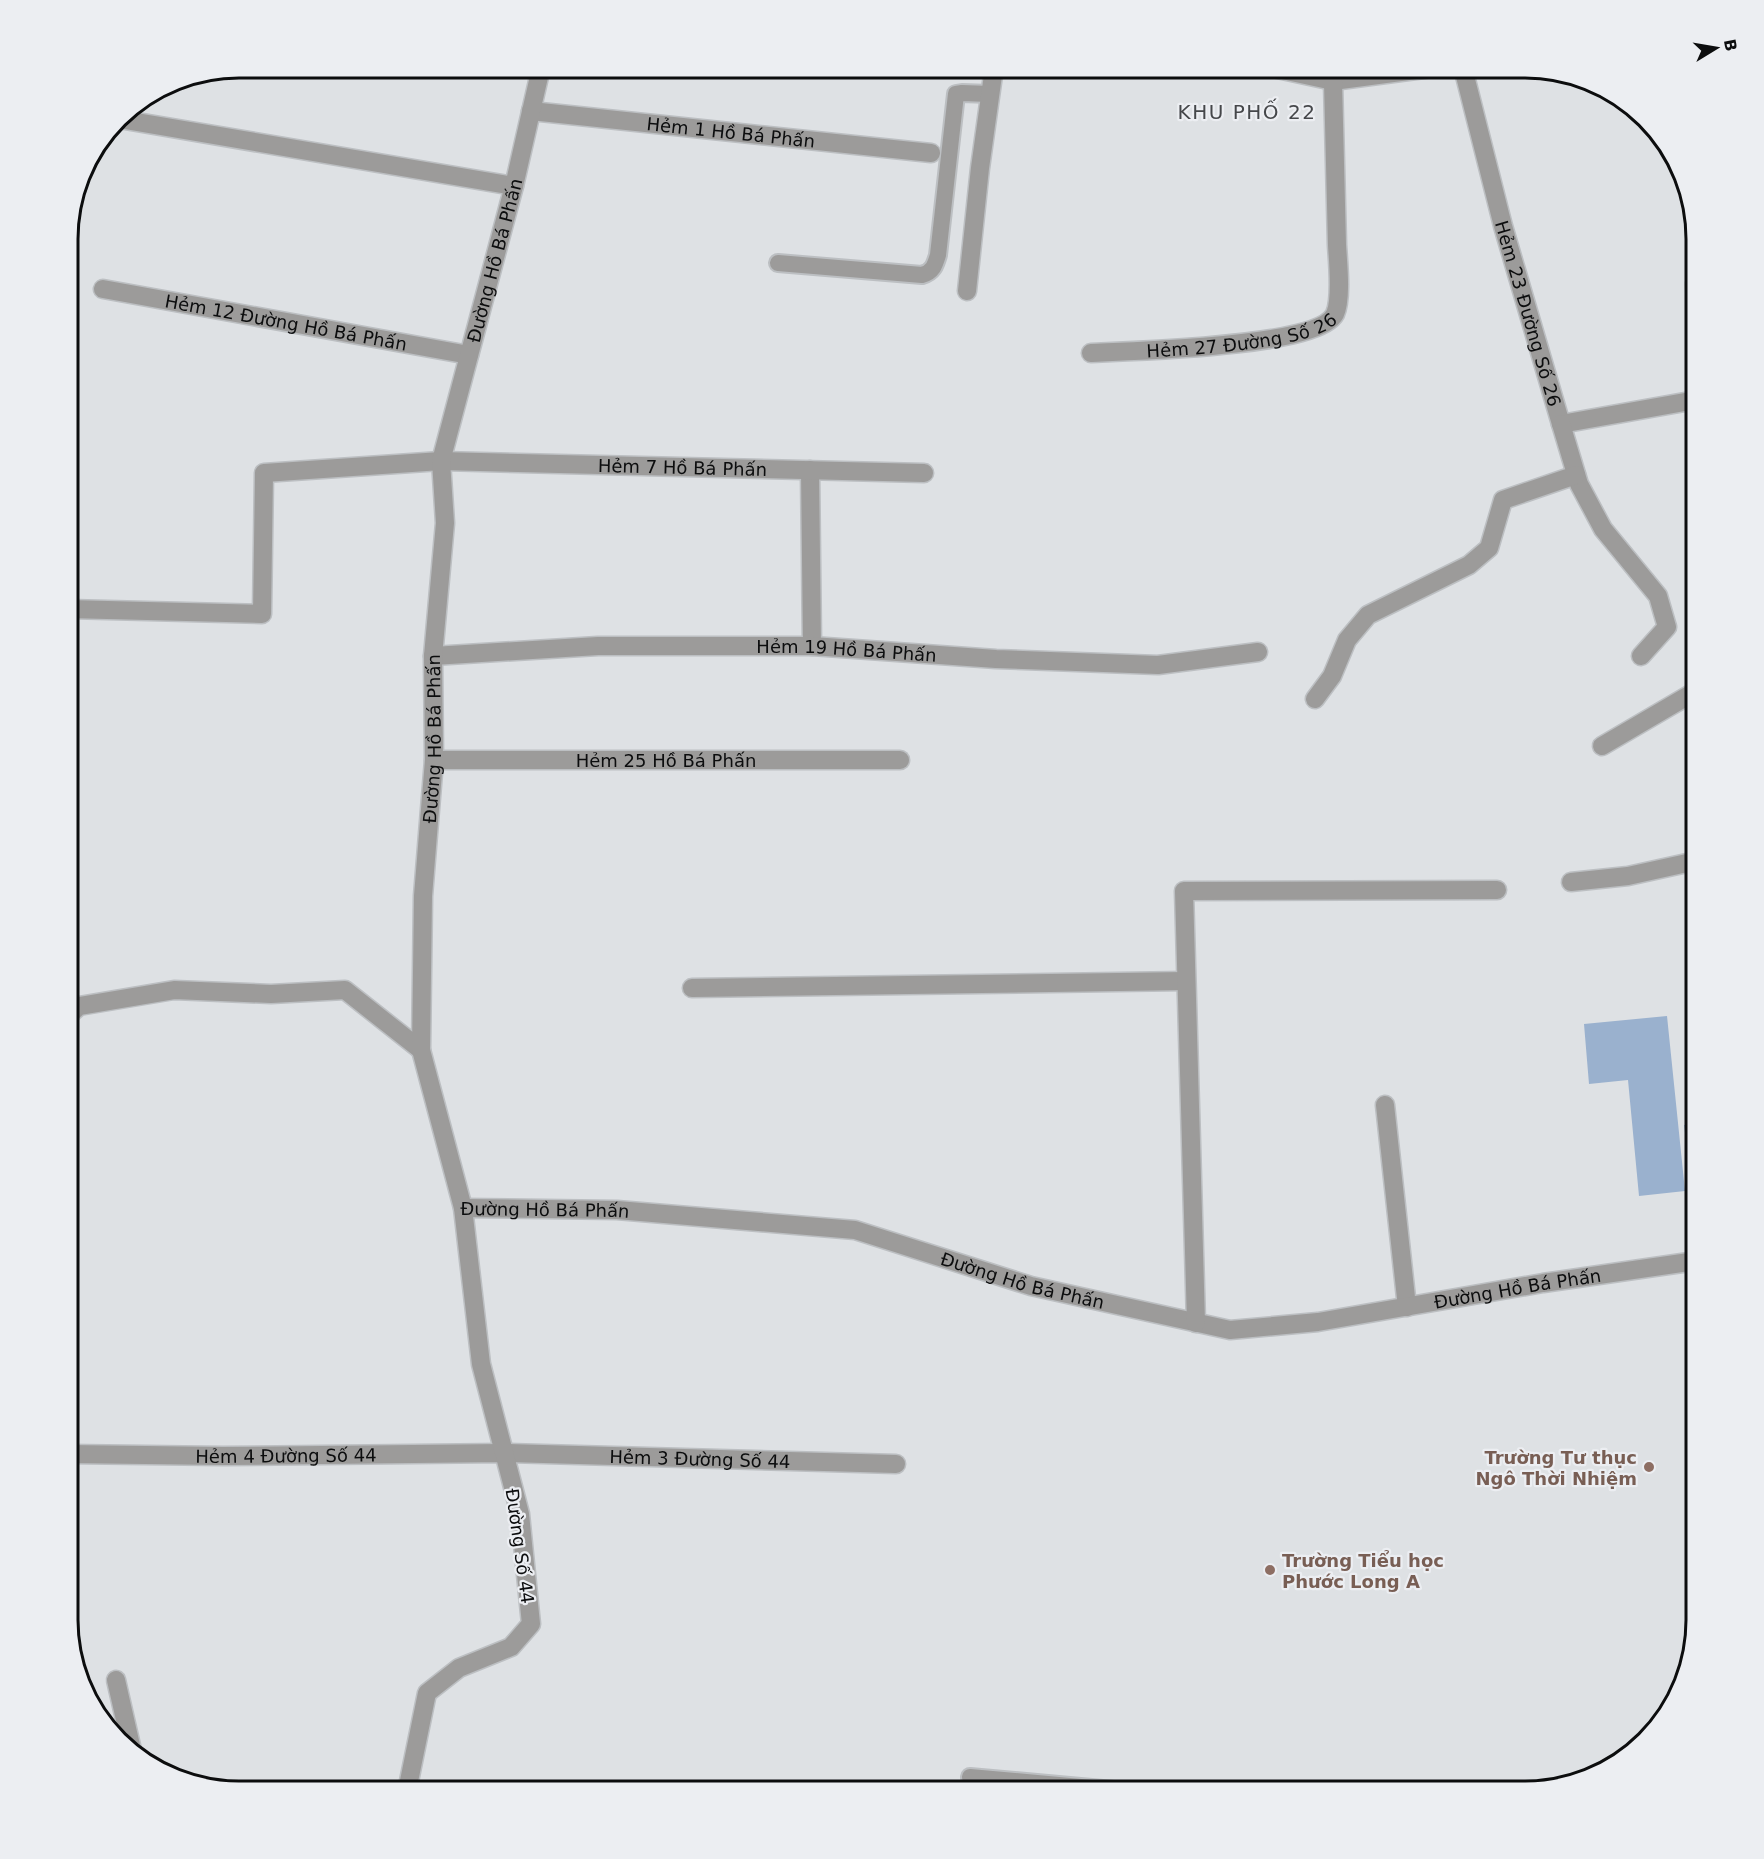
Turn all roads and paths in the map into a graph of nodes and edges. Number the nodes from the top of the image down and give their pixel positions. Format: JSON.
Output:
{"nodes":[{"id":1,"x":539,"y":78,"type":"edge"},
{"id":2,"x":992,"y":78,"type":"edge"},
{"id":3,"x":1319,"y":78,"type":"edge"},
{"id":4,"x":1356,"y":78,"type":"edge"},
{"id":5,"x":1466,"y":78,"type":"edge"},
{"id":6,"x":1333,"y":81,"type":"junction"},
{"id":7,"x":990,"y":94,"type":"junction"},
{"id":8,"x":531,"y":111,"type":"junction"},
{"id":9,"x":130,"y":121,"type":"edge"},
{"id":10,"x":932,"y":153,"type":"dead end"},
{"id":11,"x":514,"y":186,"type":"junction"},
{"id":12,"x":778,"y":263,"type":"dead end"},
{"id":13,"x":103,"y":289,"type":"dead end"},
{"id":14,"x":967,"y":291,"type":"dead end"},
{"id":15,"x":1091,"y":353,"type":"dead end"},
{"id":16,"x":469,"y":354,"type":"junction"},
{"id":17,"x":1686,"y":402,"type":"edge"},
{"id":18,"x":1561,"y":424,"type":"junction"},
{"id":19,"x":441,"y":461,"type":"junction"},
{"id":20,"x":810,"y":470,"type":"junction"},
{"id":21,"x":924,"y":473,"type":"dead end"},
{"id":22,"x":1576,"y":475,"type":"junction"},
{"id":23,"x":78,"y":609,"type":"edge"},
{"id":24,"x":812,"y":646,"type":"junction"},
{"id":25,"x":1258,"y":652,"type":"dead end"},
{"id":26,"x":433,"y":656,"type":"junction"},
{"id":27,"x":1641,"y":656,"type":"dead end"},
{"id":28,"x":1686,"y":697,"type":"edge"},
{"id":29,"x":1315,"y":699,"type":"dead end"},
{"id":30,"x":1602,"y":746,"type":"dead end"},
{"id":31,"x":434,"y":760,"type":"junction"},
{"id":32,"x":900,"y":760,"type":"dead end"},
{"id":33,"x":1686,"y":863,"type":"edge"},
{"id":34,"x":1570,"y":882,"type":"dead end"},
{"id":35,"x":1497,"y":890,"type":"dead end"},
{"id":36,"x":1186,"y":981,"type":"junction"},
{"id":37,"x":692,"y":988,"type":"dead end"},
{"id":38,"x":78,"y":1007,"type":"edge"},
{"id":39,"x":421,"y":1050,"type":"junction"},
{"id":40,"x":1385,"y":1105,"type":"dead end"},
{"id":41,"x":463,"y":1208,"type":"junction"},
{"id":42,"x":1686,"y":1262,"type":"edge"},
{"id":43,"x":1407,"y":1306,"type":"junction"},
{"id":44,"x":1196,"y":1323,"type":"junction"},
{"id":45,"x":504,"y":1453,"type":"junction"},
{"id":46,"x":78,"y":1454,"type":"edge"},
{"id":47,"x":896,"y":1464,"type":"dead end"},
{"id":48,"x":116,"y":1680,"type":"dead end"},
{"id":49,"x":129,"y":1737,"type":"edge"},
{"id":50,"x":970,"y":1777,"type":"dead end"},
{"id":51,"x":409,"y":1781,"type":"edge"},
{"id":52,"x":1014,"y":1781,"type":"edge"}],
"edges":[{"from":1,"to":8,"type":"street","name":"Đường Hồ Bá Phấn"},
{"from":2,"to":7,"type":"street"},
{"from":3,"to":6,"type":"street"},
{"from":4,"to":6,"type":"street"},
{"from":5,"to":18,"type":"street","name":"Hẻm 23 Đường Số 26"},
{"from":6,"to":15,"type":"street","name":"Hẻm 27 Đường Số 26"},
{"from":7,"to":12,"type":"lane"},
{"from":7,"to":14,"type":"street"},
{"from":8,"to":10,"type":"street","name":"Hẻm 1 Hồ Bá Phấn"},
{"from":8,"to":11,"type":"street","name":"Đường Hồ Bá Phấn"},
{"from":9,"to":11,"type":"street"},
{"from":11,"to":16,"type":"street","name":"Đường Hồ Bá Phấn"},
{"from":13,"to":16,"type":"street","name":"Hẻm 12 Đường Hồ Bá Phấn"},
{"from":16,"to":19,"type":"street","name":"Đường Hồ Bá Phấn"},
{"from":17,"to":18,"type":"street","name":"Hẻm 23 Đường Số 26"},
{"from":18,"to":22,"type":"street"},
{"from":19,"to":20,"type":"street","name":"Hẻm 7 Hồ Bá Phấn"},
{"from":19,"to":23,"type":"street","name":"Hẻm 7 Hồ Bá Phấn"},
{"from":19,"to":26,"type":"street","name":"Đường Hồ Bá Phấn"},
{"from":20,"to":21,"type":"street","name":"Hẻm 7 Hồ Bá Phấn"},
{"from":20,"to":24,"type":"street"},
{"from":22,"to":27,"type":"street"},
{"from":22,"to":29,"type":"street"},
{"from":24,"to":25,"type":"street","name":"Hẻm 19 Hồ Bá Phấn"},
{"from":24,"to":26,"type":"street","name":"Hẻm 19 Hồ Bá Phấn"},
{"from":26,"to":31,"type":"street","name":"Đường Hồ Bá Phấn"},
{"from":28,"to":30,"type":"street"},
{"from":31,"to":32,"type":"street","name":"Hẻm 25 Hồ Bá Phấn"},
{"from":31,"to":39,"type":"street","name":"Đường Hồ Bá Phấn"},
{"from":33,"to":34,"type":"street"},
{"from":35,"to":36,"type":"street"},
{"from":36,"to":37,"type":"street"},
{"from":36,"to":44,"type":"street"},
{"from":38,"to":39,"type":"street"},
{"from":39,"to":41,"type":"street","name":"Đường Hồ Bá Phấn"},
{"from":40,"to":43,"type":"street"},
{"from":41,"to":44,"type":"street","name":"Đường Hồ Bá Phấn"},
{"from":41,"to":45,"type":"street","name":"Đường Số 44"},
{"from":42,"to":43,"type":"street","name":"Đường Hồ Bá Phấn"},
{"from":43,"to":44,"type":"street","name":"Đường Hồ Bá Phấn"},
{"from":45,"to":46,"type":"street","name":"Hẻm 4 Đường Số 44"},
{"from":45,"to":47,"type":"street","name":"Hẻm 3 Đường Số 44"},
{"from":45,"to":51,"type":"street","name":"Đường Số 44"},
{"from":48,"to":49,"type":"street"},
{"from":50,"to":52,"type":"lane"}]}
